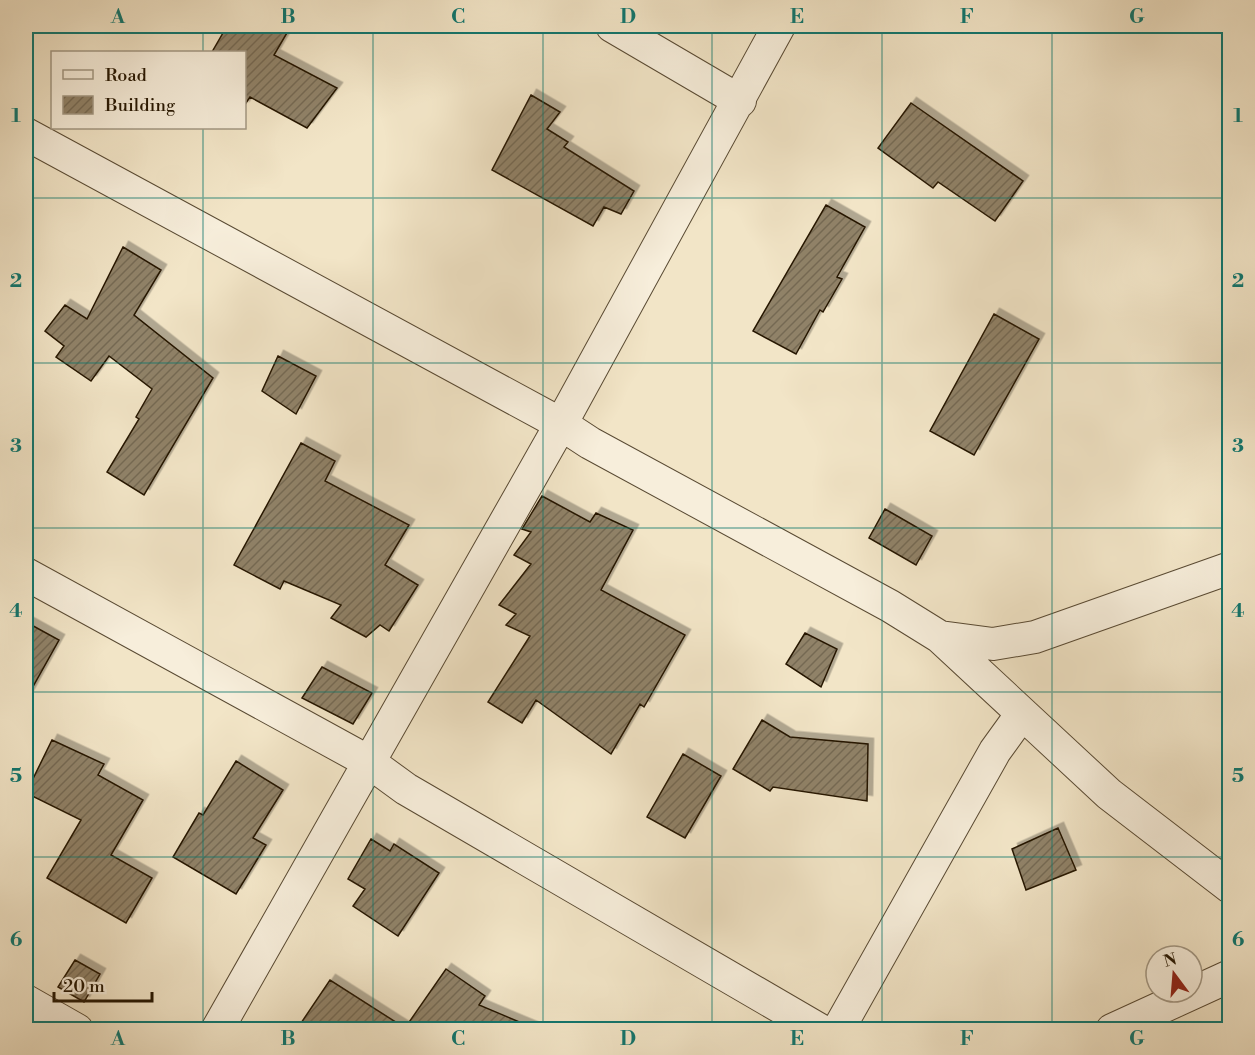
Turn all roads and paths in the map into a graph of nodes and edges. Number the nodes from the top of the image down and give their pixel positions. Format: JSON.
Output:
{"nodes":[{"id":1,"x":612,"y":26,"type":"edge"},
{"id":2,"x":779,"y":26,"type":"edge"},
{"id":3,"x":740,"y":101,"type":"junction"},
{"id":4,"x":26,"y":134,"type":"edge"},
{"id":5,"x":561,"y":424,"type":"junction"},
{"id":6,"x":1230,"y":568,"type":"edge"},
{"id":7,"x":26,"y":574,"type":"edge"},
{"id":8,"x":940,"y":638,"type":"junction"},
{"id":9,"x":1022,"y":715,"type":"junction"},
{"id":10,"x":369,"y":762,"type":"junction"},
{"id":11,"x":1230,"y":888,"type":"edge"},
{"id":12,"x":1230,"y":976,"type":"edge"},
{"id":13,"x":26,"y":1001,"type":"edge"},
{"id":14,"x":77,"y":1029,"type":"edge"},
{"id":15,"x":217,"y":1029,"type":"edge"},
{"id":16,"x":820,"y":1029,"type":"edge"},
{"id":17,"x":838,"y":1029,"type":"edge"},
{"id":18,"x":1112,"y":1029,"type":"edge"}],
"edges":[{"from":1,"to":3,"type":"street"},
{"from":2,"to":3,"type":"street"},
{"from":3,"to":5,"type":"street"},
{"from":4,"to":5,"type":"street"},
{"from":5,"to":8,"type":"street"},
{"from":5,"to":10,"type":"street"},
{"from":6,"to":8,"type":"street"},
{"from":7,"to":10,"type":"street"},
{"from":8,"to":9,"type":"street"},
{"from":9,"to":11,"type":"street"},
{"from":9,"to":17,"type":"street"},
{"from":10,"to":15,"type":"street"},
{"from":10,"to":16,"type":"street"},
{"from":12,"to":18,"type":"street"},
{"from":13,"to":14,"type":"street"}]}
